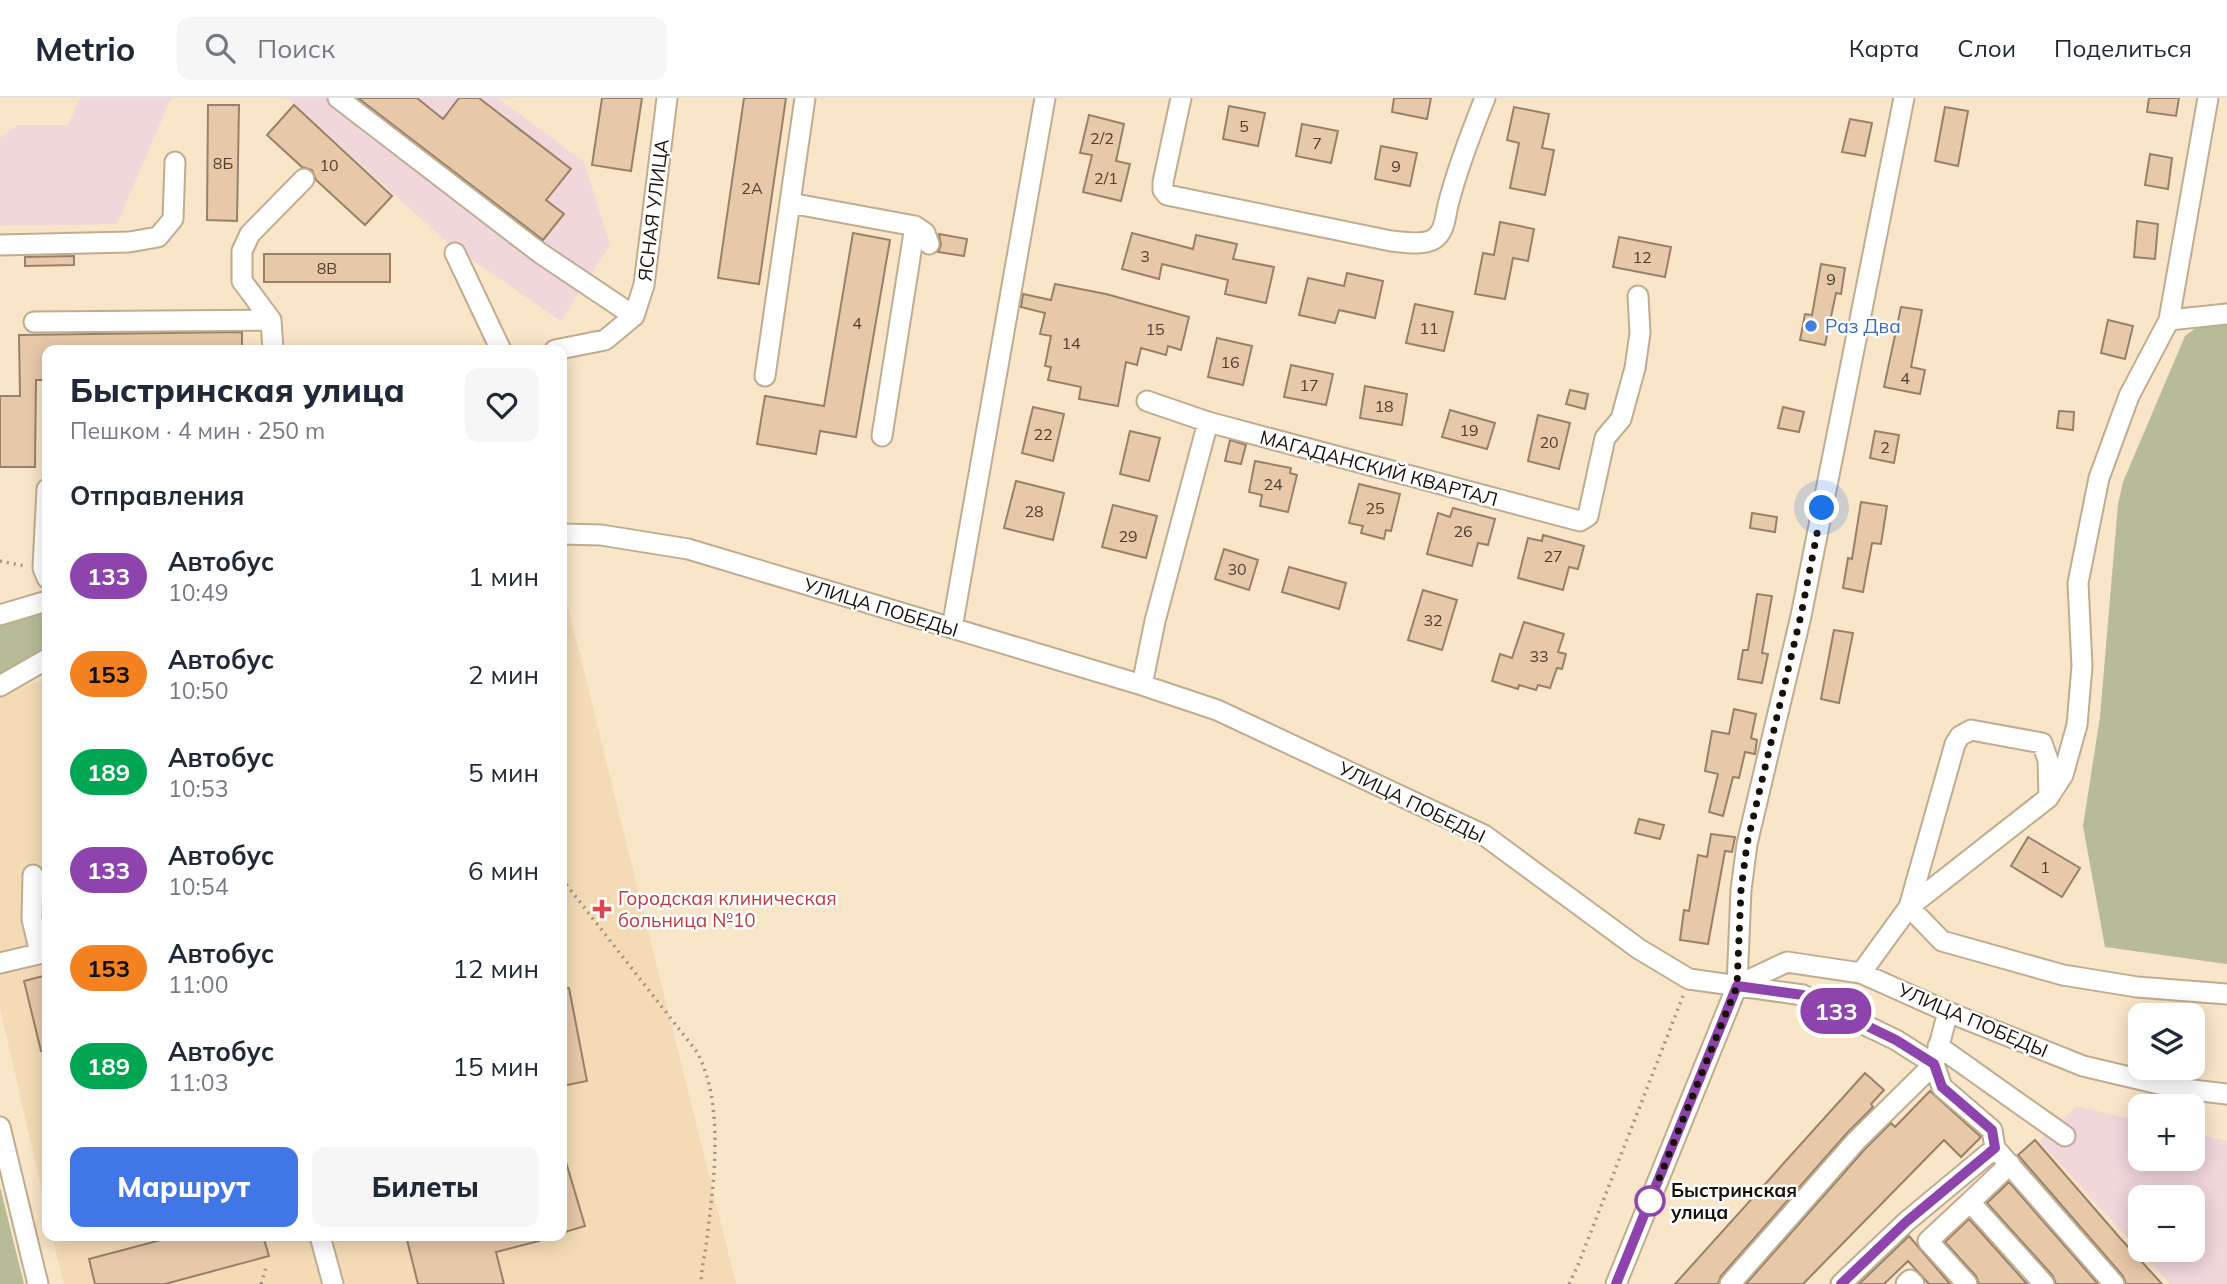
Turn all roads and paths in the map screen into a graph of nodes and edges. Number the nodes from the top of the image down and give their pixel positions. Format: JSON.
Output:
{"nodes":[{"id":1,"x":338,"y":98,"type":"edge"},
{"id":2,"x":667,"y":98,"type":"edge"},
{"id":3,"x":805,"y":98,"type":"edge"},
{"id":4,"x":1045,"y":98,"type":"edge"},
{"id":5,"x":1181,"y":98,"type":"edge"},
{"id":6,"x":1485,"y":98,"type":"edge"},
{"id":7,"x":1904,"y":98,"type":"edge"},
{"id":8,"x":2208,"y":98,"type":"edge"},
{"id":9,"x":176,"y":162,"type":"dead end"},
{"id":10,"x":304,"y":179,"type":"dead end"},
{"id":11,"x":790,"y":203,"type":"junction"},
{"id":12,"x":915,"y":226,"type":"junction"},
{"id":13,"x":929,"y":244,"type":"dead end"},
{"id":14,"x":0,"y":245,"type":"edge"},
{"id":15,"x":455,"y":253,"type":"dead end"},
{"id":16,"x":1639,"y":296,"type":"dead end"},
{"id":17,"x":2227,"y":314,"type":"edge"},
{"id":18,"x":634,"y":316,"type":"junction"},
{"id":19,"x":271,"y":320,"type":"junction"},
{"id":20,"x":2169,"y":320,"type":"junction"},
{"id":21,"x":34,"y":322,"type":"dead end"},
{"id":22,"x":273,"y":345,"type":"edge"},
{"id":23,"x":499,"y":345,"type":"edge"},
{"id":24,"x":567,"y":348,"type":"edge"},
{"id":25,"x":765,"y":376,"type":"dead end"},
{"id":26,"x":1147,"y":401,"type":"dead end"},
{"id":27,"x":1208,"y":422,"type":"junction"},
{"id":28,"x":882,"y":436,"type":"dead end"},
{"id":29,"x":567,"y":534,"type":"edge"},
{"id":30,"x":42,"y":602,"type":"edge"},
{"id":31,"x":0,"y":615,"type":"edge"},
{"id":32,"x":952,"y":628,"type":"junction"},
{"id":33,"x":42,"y":662,"type":"edge"},
{"id":34,"x":0,"y":685,"type":"edge"},
{"id":35,"x":1142,"y":685,"type":"junction"},
{"id":36,"x":2049,"y":798,"type":"junction"},
{"id":37,"x":33,"y":875,"type":"dead end"},
{"id":38,"x":567,"y":885,"type":"edge"},
{"id":39,"x":1909,"y":907,"type":"junction"},
{"id":40,"x":42,"y":947,"type":"edge"},
{"id":41,"x":42,"y":953,"type":"edge"},
{"id":42,"x":0,"y":963,"type":"edge"},
{"id":43,"x":1861,"y":973,"type":"junction"},
{"id":44,"x":1689,"y":979,"type":"junction"},
{"id":45,"x":1737,"y":986,"type":"junction"},
{"id":46,"x":2227,"y":994,"type":"edge"},
{"id":47,"x":1948,"y":1012,"type":"junction"},
{"id":48,"x":1936,"y":1055,"type":"junction"},
{"id":49,"x":2227,"y":1094,"type":"edge"},
{"id":50,"x":0,"y":1126,"type":"edge"},
{"id":51,"x":2064,"y":1136,"type":"dead end"},
{"id":52,"x":1995,"y":1148,"type":"junction"},
{"id":53,"x":2010,"y":1164,"type":"junction"},
{"id":54,"x":1970,"y":1202,"type":"junction"},
{"id":55,"x":321,"y":1241,"type":"edge"},
{"id":56,"x":267,"y":1264,"type":"dead end"},
{"id":57,"x":38,"y":1284,"type":"edge"},
{"id":58,"x":261,"y":1284,"type":"edge"},
{"id":59,"x":332,"y":1284,"type":"edge"},
{"id":60,"x":701,"y":1284,"type":"edge"},
{"id":61,"x":1569,"y":1284,"type":"edge"},
{"id":62,"x":1616,"y":1284,"type":"edge"},
{"id":63,"x":1730,"y":1284,"type":"edge"},
{"id":64,"x":1841,"y":1284,"type":"edge"},
{"id":65,"x":1906,"y":1284,"type":"edge"},
{"id":66,"x":1914,"y":1284,"type":"edge"},
{"id":67,"x":1968,"y":1284,"type":"edge"},
{"id":68,"x":2044,"y":1284,"type":"edge"},
{"id":69,"x":2114,"y":1284,"type":"edge"}],
"edges":[{"from":1,"to":18,"type":"street"},
{"from":2,"to":18,"type":"street","name":"ЯСНАЯ УЛИЦА"},
{"from":3,"to":11,"type":"street"},
{"from":4,"to":32,"type":"street"},
{"from":5,"to":6,"type":"street"},
{"from":7,"to":45,"type":"street"},
{"from":8,"to":20,"type":"street"},
{"from":9,"to":14,"type":"street"},
{"from":10,"to":19,"type":"street"},
{"from":11,"to":12,"type":"street"},
{"from":11,"to":25,"type":"street"},
{"from":12,"to":13,"type":"street"},
{"from":12,"to":28,"type":"street"},
{"from":15,"to":23,"type":"street"},
{"from":16,"to":27,"type":"street","name":"МАГАДАНСКИЙ КВАРТАЛ"},
{"from":17,"to":20,"type":"street"},
{"from":18,"to":24,"type":"street"},
{"from":19,"to":21,"type":"street"},
{"from":19,"to":22,"type":"street"},
{"from":20,"to":36,"type":"street"},
{"from":26,"to":27,"type":"street","name":"МАГАДАНСКИЙ КВАРТАЛ"},
{"from":27,"to":35,"type":"street"},
{"from":29,"to":32,"type":"street","name":"УЛИЦА ПОБЕДЫ"},
{"from":30,"to":31,"type":"street"},
{"from":32,"to":35,"type":"street","name":"УЛИЦА ПОБЕДЫ"},
{"from":33,"to":34,"type":"street"},
{"from":35,"to":44,"type":"street","name":"УЛИЦА ПОБЕДЫ"},
{"from":36,"to":39,"type":"street"},
{"from":36,"to":39,"type":"street"},
{"from":37,"to":40,"type":"street"},
{"from":38,"to":60,"type":"path"},
{"from":39,"to":43,"type":"street"},
{"from":39,"to":46,"type":"street"},
{"from":41,"to":42,"type":"street"},
{"from":43,"to":45,"type":"street","name":"УЛИЦА ПОБЕДЫ"},
{"from":43,"to":47,"type":"street","name":"УЛИЦА ПОБЕДЫ"},
{"from":44,"to":45,"type":"street","name":"УЛИЦА ПОБЕДЫ"},
{"from":44,"to":61,"type":"path"},
{"from":45,"to":48,"type":"street"},
{"from":45,"to":62,"type":"street"},
{"from":47,"to":48,"type":"street"},
{"from":47,"to":49,"type":"street","name":"УЛИЦА ПОБЕДЫ"},
{"from":48,"to":51,"type":"street"},
{"from":48,"to":52,"type":"street"},
{"from":48,"to":63,"type":"street"},
{"from":50,"to":57,"type":"street"},
{"from":52,"to":53,"type":"street"},
{"from":52,"to":64,"type":"street"},
{"from":53,"to":54,"type":"street"},
{"from":53,"to":69,"type":"street"},
{"from":54,"to":67,"type":"street"},
{"from":54,"to":68,"type":"street"},
{"from":55,"to":59,"type":"street"},
{"from":56,"to":58,"type":"path"},
{"from":65,"to":66,"type":"street"}]}
